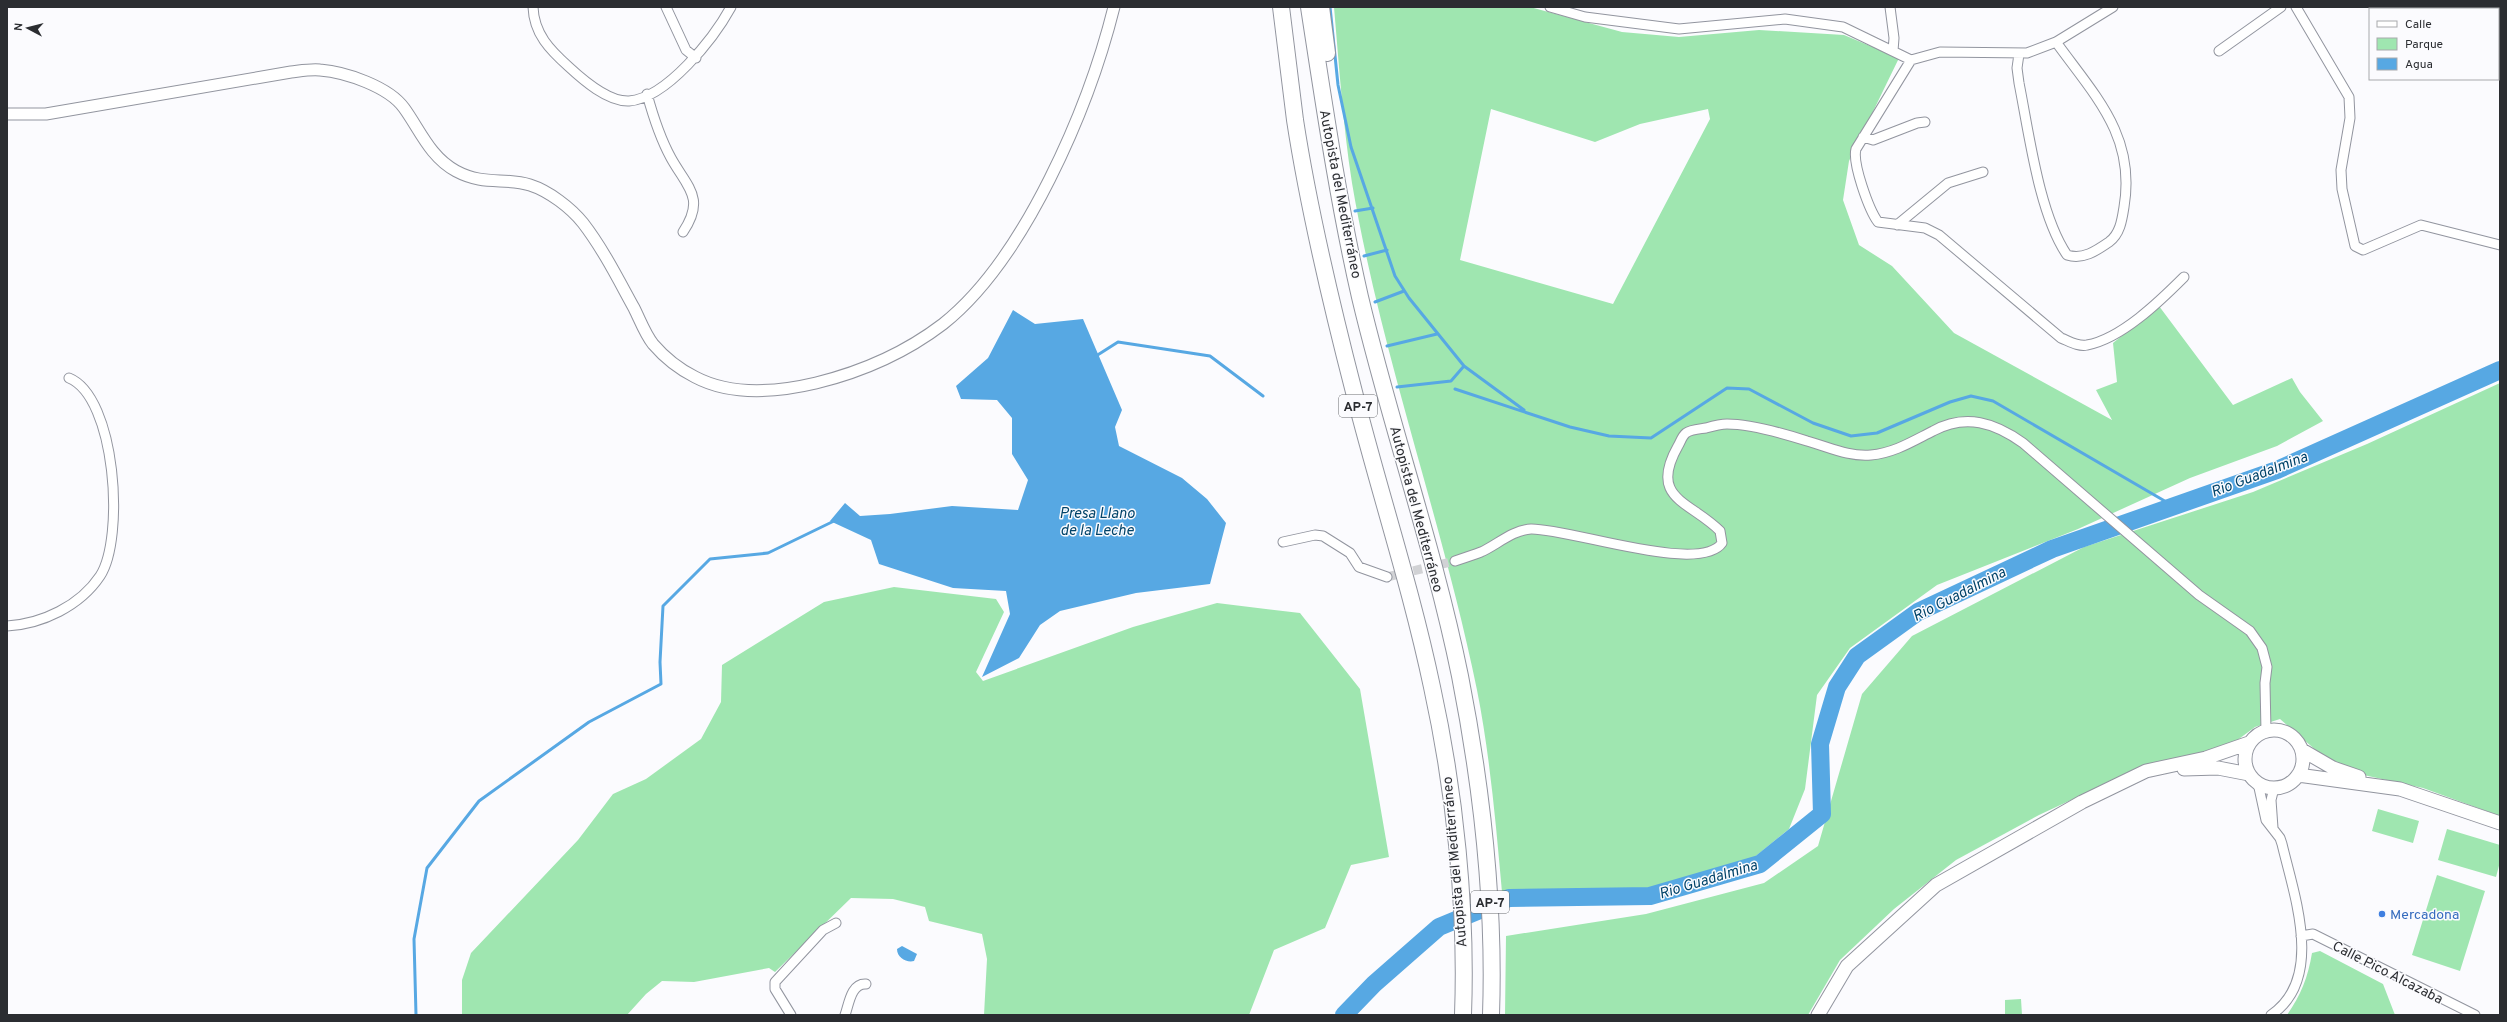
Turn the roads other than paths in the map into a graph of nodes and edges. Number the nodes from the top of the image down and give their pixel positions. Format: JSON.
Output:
{"nodes":[{"id":1,"x":533,"y":7,"type":"edge"},
{"id":2,"x":666,"y":7,"type":"edge"},
{"id":3,"x":731,"y":7,"type":"edge"},
{"id":4,"x":1114,"y":7,"type":"edge"},
{"id":5,"x":1281,"y":7,"type":"edge"},
{"id":6,"x":1309,"y":7,"type":"edge"},
{"id":7,"x":1321,"y":7,"type":"edge"},
{"id":8,"x":1550,"y":7,"type":"edge"},
{"id":9,"x":1890,"y":7,"type":"edge"},
{"id":10,"x":2113,"y":7,"type":"edge"},
{"id":11,"x":2281,"y":7,"type":"edge"},
{"id":12,"x":2296,"y":7,"type":"edge"},
{"id":13,"x":2056,"y":42,"type":"junction"},
{"id":14,"x":1893,"y":51,"type":"junction"},
{"id":15,"x":2219,"y":51,"type":"dead end"},
{"id":16,"x":2019,"y":54,"type":"junction"},
{"id":17,"x":696,"y":58,"type":"junction"},
{"id":18,"x":1911,"y":60,"type":"junction"},
{"id":19,"x":647,"y":94,"type":"junction"},
{"id":20,"x":7,"y":114,"type":"edge"},
{"id":21,"x":1925,"y":122,"type":"dead end"},
{"id":22,"x":1864,"y":137,"type":"junction"},
{"id":23,"x":1329,"y":140,"type":"junction"},
{"id":24,"x":1983,"y":172,"type":"dead end"},
{"id":25,"x":1897,"y":225,"type":"junction"},
{"id":26,"x":683,"y":232,"type":"dead end"},
{"id":27,"x":2500,"y":245,"type":"edge"},
{"id":28,"x":2184,"y":277,"type":"dead end"},
{"id":29,"x":69,"y":378,"type":"dead end"},
{"id":30,"x":1284,"y":542,"type":"dead end"},
{"id":31,"x":1455,"y":561,"type":"tunnel mouth"},
{"id":32,"x":1387,"y":577,"type":"tunnel mouth"},
{"id":33,"x":7,"y":626,"type":"edge"},
{"id":34,"x":2266,"y":730,"type":"junction"},
{"id":35,"x":2249,"y":743,"type":"junction"},
{"id":36,"x":2302,"y":750,"type":"junction"},
{"id":37,"x":2298,"y":775,"type":"junction"},
{"id":38,"x":2253,"y":779,"type":"junction"},
{"id":39,"x":2120,"y":784,"type":"junction"},
{"id":40,"x":2380,"y":785,"type":"junction"},
{"id":41,"x":2274,"y":788,"type":"junction"},
{"id":42,"x":2500,"y":823,"type":"edge"},
{"id":43,"x":2273,"y":828,"type":"junction"},
{"id":44,"x":836,"y":923,"type":"dead end"},
{"id":45,"x":2301,"y":936,"type":"junction"},
{"id":46,"x":866,"y":984,"type":"dead end"},
{"id":47,"x":791,"y":1015,"type":"edge"},
{"id":48,"x":845,"y":1015,"type":"edge"},
{"id":49,"x":1463,"y":1015,"type":"edge"},
{"id":50,"x":1491,"y":1015,"type":"edge"},
{"id":51,"x":1818,"y":1015,"type":"edge"},
{"id":52,"x":2271,"y":1015,"type":"edge"},
{"id":53,"x":2475,"y":1015,"type":"edge"}],
"edges":[{"from":1,"to":19,"type":"street"},
{"from":2,"to":17,"type":"street"},
{"from":3,"to":17,"type":"street"},
{"from":4,"to":20,"type":"street"},
{"from":5,"to":49,"type":"highway","name":"Autopista del Mediterráneo","number":"AP-7"},
{"from":6,"to":23,"type":"highway","name":"Autopista del Mediterráneo","number":"AP-7"},
{"from":7,"to":23,"type":"highway"},
{"from":8,"to":14,"type":"street"},
{"from":9,"to":14,"type":"street"},
{"from":10,"to":13,"type":"street"},
{"from":11,"to":15,"type":"street"},
{"from":12,"to":27,"type":"street"},
{"from":13,"to":16,"type":"street"},
{"from":13,"to":16,"type":"street"},
{"from":14,"to":18,"type":"street"},
{"from":16,"to":18,"type":"street"},
{"from":17,"to":19,"type":"street"},
{"from":18,"to":22,"type":"street"},
{"from":19,"to":26,"type":"street"},
{"from":21,"to":22,"type":"street"},
{"from":22,"to":25,"type":"street"},
{"from":23,"to":50,"type":"highway","name":"Autopista del Mediterráneo","number":"AP-7"},
{"from":24,"to":25,"type":"street"},
{"from":25,"to":28,"type":"street"},
{"from":29,"to":33,"type":"street"},
{"from":30,"to":32,"type":"street"},
{"from":31,"to":34,"type":"street"},
{"from":34,"to":35,"type":"main road"},
{"from":34,"to":36,"type":"main road"},
{"from":35,"to":38,"type":"main road"},
{"from":35,"to":39,"type":"main road"},
{"from":36,"to":37,"type":"main road"},
{"from":36,"to":40,"type":"main road"},
{"from":37,"to":40,"type":"main road"},
{"from":37,"to":41,"type":"main road"},
{"from":38,"to":39,"type":"main road"},
{"from":38,"to":41,"type":"main road"},
{"from":38,"to":43,"type":"street"},
{"from":39,"to":51,"type":"main road"},
{"from":40,"to":42,"type":"main road"},
{"from":41,"to":43,"type":"street"},
{"from":43,"to":45,"type":"street"},
{"from":44,"to":47,"type":"street"},
{"from":45,"to":52,"type":"street"},
{"from":45,"to":53,"type":"street","name":"Calle Pico Alcazaba"},
{"from":46,"to":48,"type":"street"}]}
